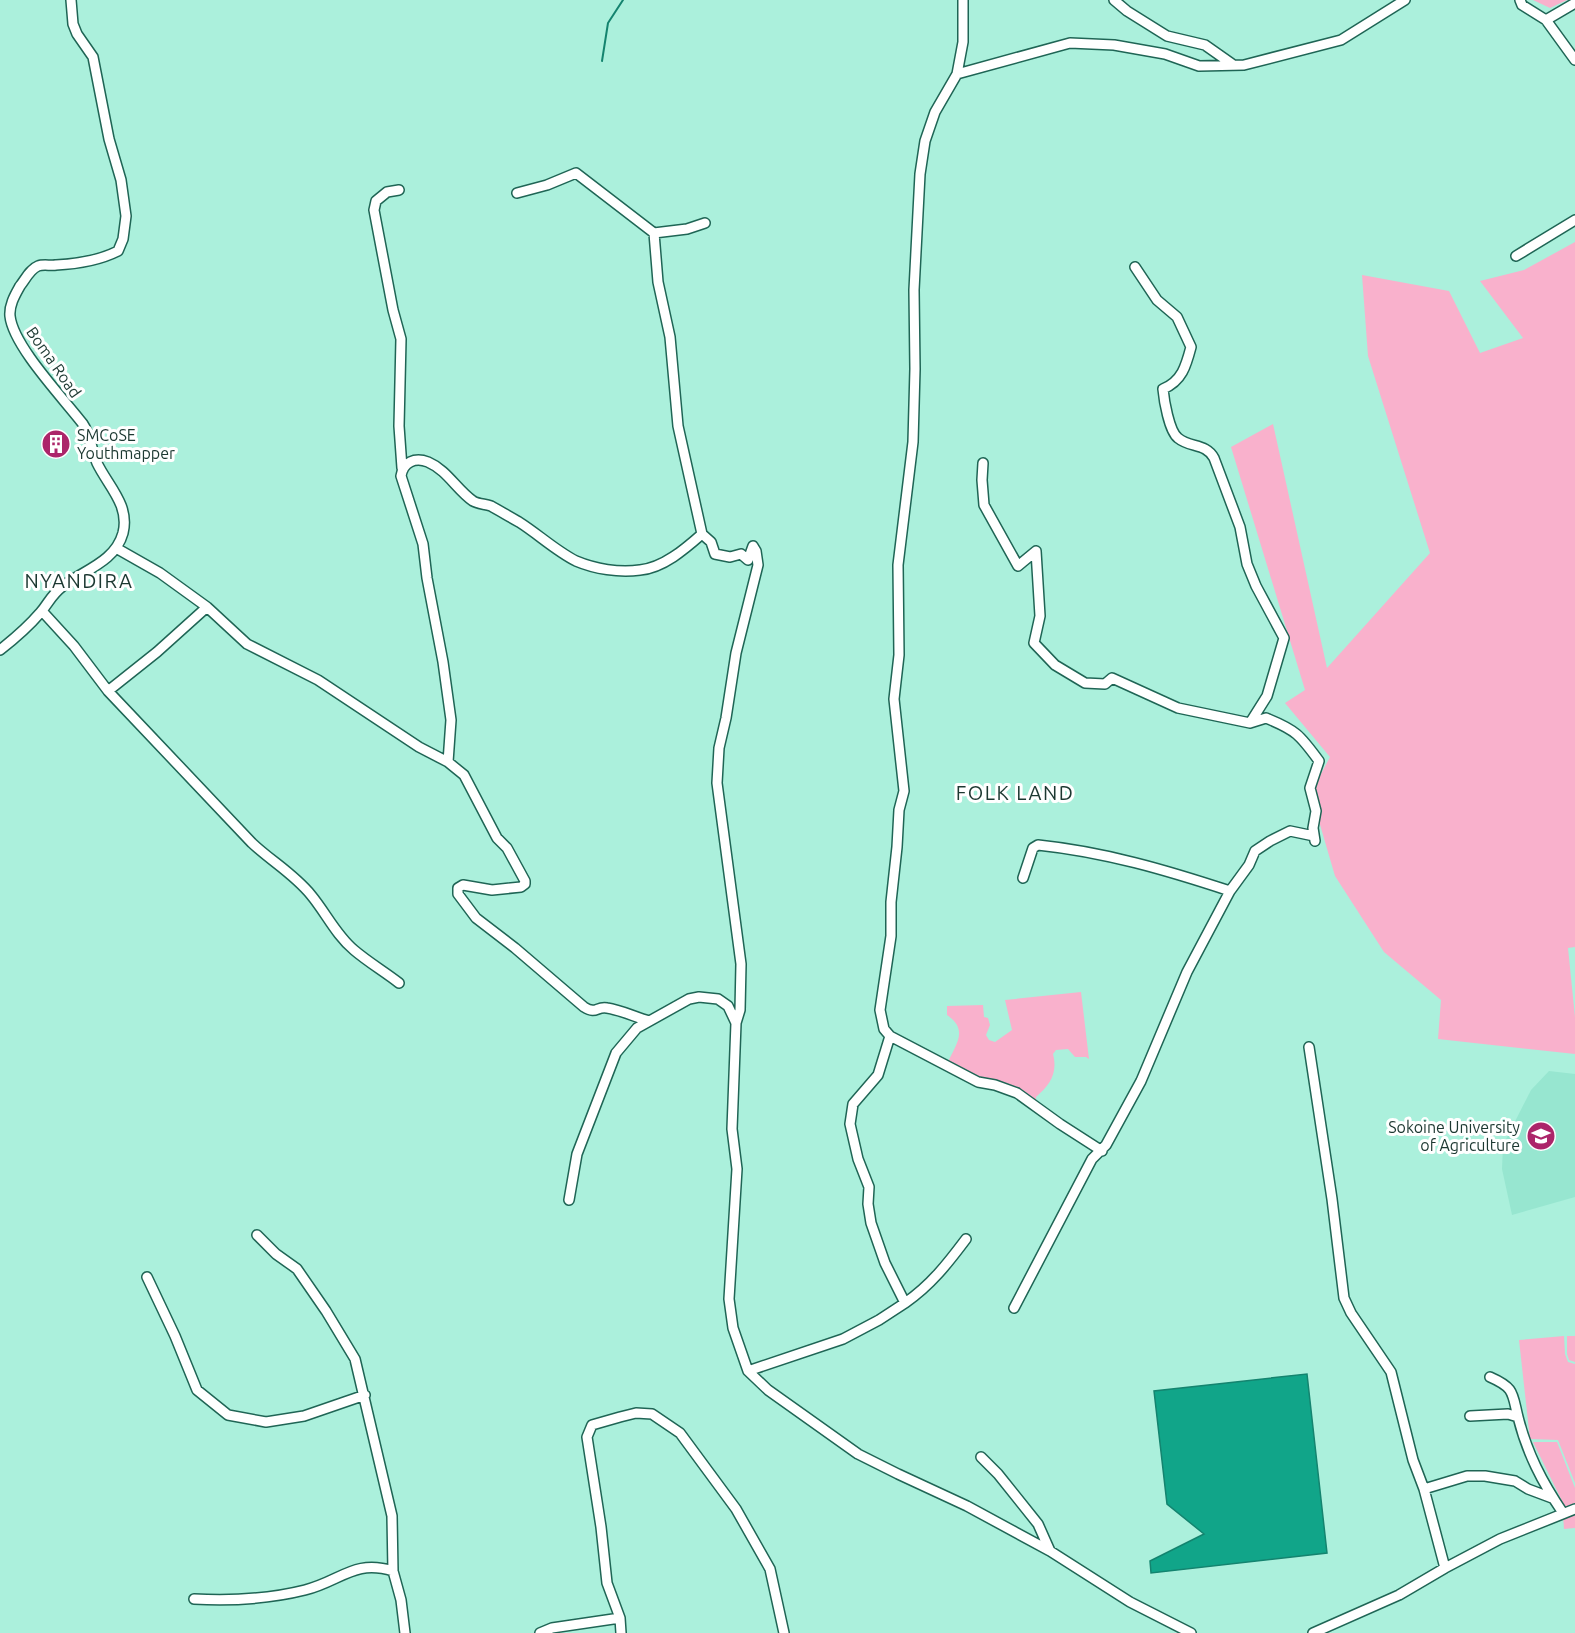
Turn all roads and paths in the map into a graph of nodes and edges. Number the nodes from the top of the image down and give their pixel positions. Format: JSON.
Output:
{"nodes":[{"id":1,"x":70,"y":0,"type":"edge"},
{"id":2,"x":963,"y":0,"type":"edge"},
{"id":3,"x":1114,"y":0,"type":"edge"},
{"id":4,"x":1404,"y":0,"type":"edge"},
{"id":5,"x":1520,"y":0,"type":"edge"},
{"id":6,"x":1575,"y":3,"type":"edge"},
{"id":7,"x":1546,"y":20,"type":"junction"},
{"id":8,"x":1575,"y":60,"type":"edge"},
{"id":9,"x":1232,"y":64,"type":"junction"},
{"id":10,"x":957,"y":74,"type":"junction"},
{"id":11,"x":399,"y":190,"type":"dead end"},
{"id":12,"x":517,"y":193,"type":"dead end"},
{"id":13,"x":1575,"y":220,"type":"edge"},
{"id":14,"x":705,"y":223,"type":"dead end"},
{"id":15,"x":654,"y":233,"type":"junction"},
{"id":16,"x":1516,"y":256,"type":"dead end"},
{"id":17,"x":1135,"y":267,"type":"dead end"},
{"id":18,"x":983,"y":464,"type":"dead end"},
{"id":19,"x":402,"y":468,"type":"junction"},
{"id":20,"x":702,"y":534,"type":"junction"},
{"id":21,"x":116,"y":548,"type":"junction"},
{"id":22,"x":207,"y":607,"type":"junction"},
{"id":23,"x":42,"y":611,"type":"junction"},
{"id":24,"x":0,"y":650,"type":"edge"},
{"id":25,"x":108,"y":691,"type":"junction"},
{"id":26,"x":1250,"y":723,"type":"junction"},
{"id":27,"x":448,"y":762,"type":"junction"},
{"id":28,"x":1023,"y":878,"type":"dead end"},
{"id":29,"x":1230,"y":891,"type":"junction"},
{"id":30,"x":399,"y":983,"type":"dead end"},
{"id":31,"x":649,"y":1022,"type":"junction"},
{"id":32,"x":736,"y":1023,"type":"junction"},
{"id":33,"x":890,"y":1036,"type":"junction"},
{"id":34,"x":1309,"y":1047,"type":"dead end"},
{"id":35,"x":1102,"y":1151,"type":"junction"},
{"id":36,"x":569,"y":1200,"type":"dead end"},
{"id":37,"x":257,"y":1235,"type":"dead end"},
{"id":38,"x":966,"y":1239,"type":"dead end"},
{"id":39,"x":147,"y":1277,"type":"dead end"},
{"id":40,"x":905,"y":1303,"type":"junction"},
{"id":41,"x":1014,"y":1308,"type":"dead end"},
{"id":42,"x":748,"y":1371,"type":"junction"},
{"id":43,"x":1490,"y":1377,"type":"dead end"},
{"id":44,"x":365,"y":1395,"type":"junction"},
{"id":45,"x":1470,"y":1416,"type":"dead end"},
{"id":46,"x":1518,"y":1417,"type":"junction"},
{"id":47,"x":981,"y":1457,"type":"dead end"},
{"id":48,"x":1424,"y":1489,"type":"junction"},
{"id":49,"x":1552,"y":1498,"type":"junction"},
{"id":50,"x":1575,"y":1509,"type":"edge"},
{"id":51,"x":1563,"y":1513,"type":"junction"},
{"id":52,"x":1050,"y":1551,"type":"junction"},
{"id":53,"x":1445,"y":1568,"type":"junction"},
{"id":54,"x":393,"y":1571,"type":"junction"},
{"id":55,"x":194,"y":1599,"type":"dead end"},
{"id":56,"x":621,"y":1618,"type":"junction"},
{"id":57,"x":405,"y":1633,"type":"edge"},
{"id":58,"x":540,"y":1633,"type":"edge"},
{"id":59,"x":621,"y":1633,"type":"edge"},
{"id":60,"x":784,"y":1633,"type":"edge"},
{"id":61,"x":1191,"y":1633,"type":"edge"},
{"id":62,"x":1313,"y":1633,"type":"edge"}],
"edges":[{"from":1,"to":21,"type":"street","name":"Boma Road"},
{"from":2,"to":10,"type":"street"},
{"from":3,"to":9,"type":"street"},
{"from":4,"to":9,"type":"street"},
{"from":5,"to":7,"type":"street"},
{"from":6,"to":7,"type":"street"},
{"from":7,"to":8,"type":"street"},
{"from":9,"to":10,"type":"street"},
{"from":10,"to":33,"type":"street"},
{"from":11,"to":19,"type":"street"},
{"from":12,"to":15,"type":"street"},
{"from":13,"to":16,"type":"street"},
{"from":14,"to":15,"type":"street"},
{"from":15,"to":20,"type":"street"},
{"from":17,"to":26,"type":"street"},
{"from":18,"to":26,"type":"street"},
{"from":19,"to":20,"type":"street"},
{"from":19,"to":27,"type":"street"},
{"from":20,"to":32,"type":"street"},
{"from":21,"to":22,"type":"street"},
{"from":21,"to":23,"type":"street"},
{"from":22,"to":25,"type":"street"},
{"from":22,"to":27,"type":"street"},
{"from":23,"to":24,"type":"street"},
{"from":23,"to":25,"type":"street"},
{"from":25,"to":30,"type":"street"},
{"from":26,"to":29,"type":"street"},
{"from":27,"to":31,"type":"street"},
{"from":28,"to":29,"type":"street"},
{"from":29,"to":35,"type":"street"},
{"from":31,"to":32,"type":"street"},
{"from":31,"to":36,"type":"street"},
{"from":32,"to":42,"type":"street"},
{"from":33,"to":35,"type":"street"},
{"from":33,"to":40,"type":"street"},
{"from":34,"to":48,"type":"street"},
{"from":35,"to":41,"type":"street"},
{"from":37,"to":44,"type":"street"},
{"from":38,"to":40,"type":"street"},
{"from":39,"to":44,"type":"street"},
{"from":40,"to":42,"type":"street"},
{"from":42,"to":52,"type":"street"},
{"from":43,"to":46,"type":"street"},
{"from":44,"to":54,"type":"street"},
{"from":45,"to":46,"type":"street"},
{"from":46,"to":49,"type":"street"},
{"from":47,"to":52,"type":"street"},
{"from":48,"to":49,"type":"street"},
{"from":48,"to":53,"type":"street"},
{"from":49,"to":51,"type":"street"},
{"from":50,"to":51,"type":"street"},
{"from":51,"to":53,"type":"street"},
{"from":52,"to":61,"type":"street"},
{"from":53,"to":62,"type":"street"},
{"from":54,"to":55,"type":"street"},
{"from":54,"to":57,"type":"street"},
{"from":56,"to":58,"type":"street"},
{"from":56,"to":59,"type":"street"},
{"from":56,"to":60,"type":"street"}]}
